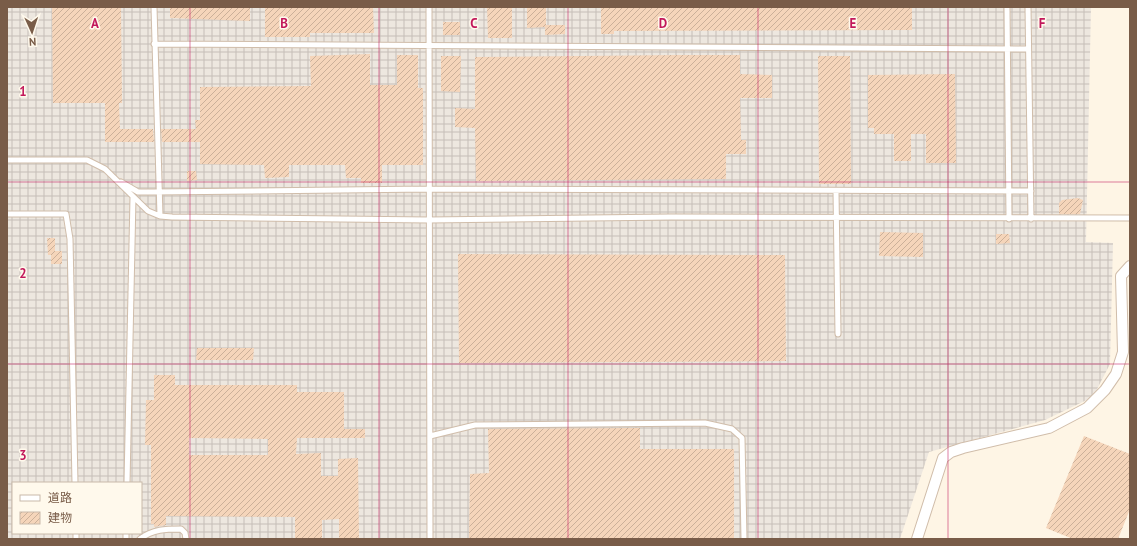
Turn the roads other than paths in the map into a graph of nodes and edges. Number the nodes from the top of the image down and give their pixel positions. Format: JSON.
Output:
{"nodes":[{"id":1,"x":154,"y":7,"type":"edge"},
{"id":2,"x":429,"y":7,"type":"edge"},
{"id":3,"x":1007,"y":7,"type":"edge"},
{"id":4,"x":1028,"y":7,"type":"edge"},
{"id":5,"x":154,"y":44,"type":"junction"},
{"id":6,"x":428,"y":44,"type":"junction"},
{"id":7,"x":1007,"y":49,"type":"junction"},
{"id":8,"x":1028,"y":49,"type":"junction"},
{"id":9,"x":7,"y":160,"type":"edge"},
{"id":10,"x":113,"y":177,"type":"junction"},
{"id":11,"x":428,"y":189,"type":"junction"},
{"id":12,"x":836,"y":191,"type":"junction"},
{"id":13,"x":1008,"y":191,"type":"junction"},
{"id":14,"x":1031,"y":191,"type":"junction"},
{"id":15,"x":160,"y":192,"type":"junction"},
{"id":16,"x":133,"y":198,"type":"junction"},
{"id":17,"x":7,"y":214,"type":"edge"},
{"id":18,"x":160,"y":216,"type":"junction"},
{"id":19,"x":836,"y":218,"type":"junction"},
{"id":20,"x":1130,"y":218,"type":"edge"},
{"id":21,"x":1009,"y":219,"type":"junction"},
{"id":22,"x":1031,"y":219,"type":"junction"},
{"id":23,"x":429,"y":220,"type":"junction"},
{"id":24,"x":1130,"y":266,"type":"edge"},
{"id":25,"x":838,"y":334,"type":"dead end"},
{"id":26,"x":430,"y":436,"type":"junction"},
{"id":27,"x":75,"y":482,"type":"edge"},
{"id":28,"x":127,"y":482,"type":"edge"},
{"id":29,"x":140,"y":539,"type":"edge"},
{"id":30,"x":186,"y":539,"type":"edge"},
{"id":31,"x":430,"y":539,"type":"edge"},
{"id":32,"x":744,"y":539,"type":"edge"},
{"id":33,"x":917,"y":539,"type":"edge"}],
"edges":[{"from":1,"to":5,"type":"lane"},
{"from":2,"to":6,"type":"lane"},
{"from":3,"to":7,"type":"lane"},
{"from":4,"to":8,"type":"lane"},
{"from":5,"to":6,"type":"lane"},
{"from":5,"to":15,"type":"lane"},
{"from":6,"to":7,"type":"lane"},
{"from":6,"to":11,"type":"lane"},
{"from":7,"to":8,"type":"lane"},
{"from":7,"to":13,"type":"lane"},
{"from":8,"to":14,"type":"lane"},
{"from":9,"to":10,"type":"lane"},
{"from":10,"to":15,"type":"lane"},
{"from":10,"to":16,"type":"lane"},
{"from":11,"to":12,"type":"lane"},
{"from":11,"to":15,"type":"lane"},
{"from":11,"to":23,"type":"lane"},
{"from":12,"to":13,"type":"lane"},
{"from":12,"to":19,"type":"lane"},
{"from":13,"to":14,"type":"lane"},
{"from":13,"to":21,"type":"lane"},
{"from":14,"to":22,"type":"lane"},
{"from":15,"to":18,"type":"lane"},
{"from":16,"to":18,"type":"lane"},
{"from":16,"to":28,"type":"lane"},
{"from":17,"to":27,"type":"lane"},
{"from":18,"to":23,"type":"lane"},
{"from":19,"to":21,"type":"lane"},
{"from":19,"to":23,"type":"lane"},
{"from":19,"to":25,"type":"lane"},
{"from":20,"to":22,"type":"lane"},
{"from":21,"to":22,"type":"lane"},
{"from":23,"to":26,"type":"lane"},
{"from":24,"to":33,"type":"street"},
{"from":26,"to":31,"type":"lane"},
{"from":26,"to":32,"type":"lane"},
{"from":29,"to":30,"type":"lane"}]}
